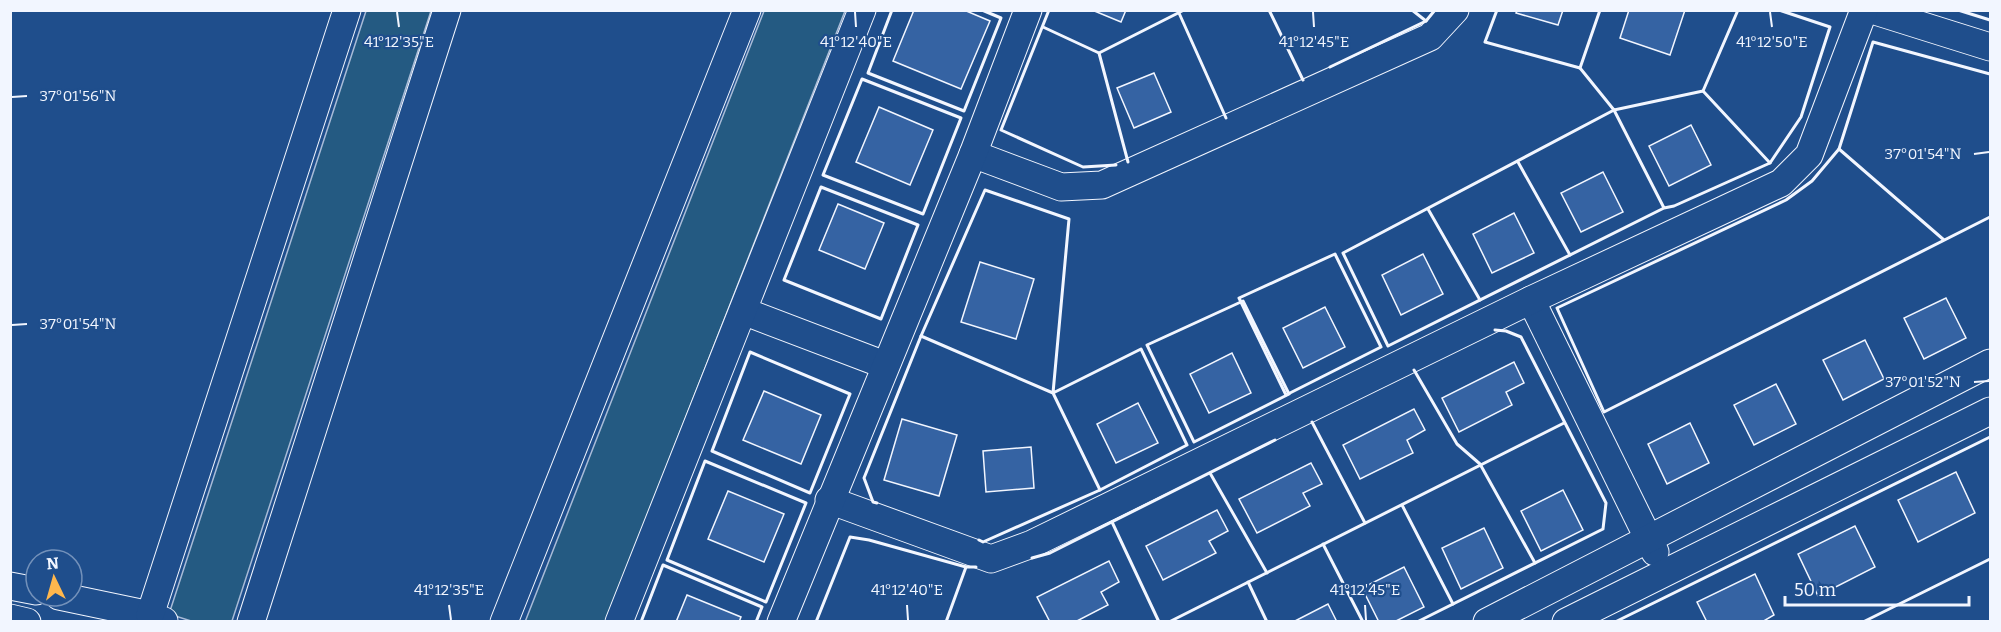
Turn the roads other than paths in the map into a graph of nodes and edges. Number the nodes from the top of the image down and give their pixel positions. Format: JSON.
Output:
{"nodes":[{"id":1,"x":347,"y":10,"type":"edge"},
{"id":2,"x":447,"y":10,"type":"edge"},
{"id":3,"x":747,"y":10,"type":"edge"},
{"id":4,"x":862,"y":10,"type":"edge"},
{"id":5,"x":1028,"y":10,"type":"edge"},
{"id":6,"x":1455,"y":10,"type":"edge"},
{"id":7,"x":1864,"y":10,"type":"edge"},
{"id":8,"x":1872,"y":10,"type":"edge"},
{"id":9,"x":1990,"y":47,"type":"edge"},
{"id":10,"x":973,"y":154,"type":"junction"},
{"id":11,"x":1531,"y":300,"type":"junction"},
{"id":12,"x":743,"y":311,"type":"junction"},
{"id":13,"x":1990,"y":363,"type":"edge"},
{"id":14,"x":885,"y":365,"type":"junction"},
{"id":15,"x":1990,"y":411,"type":"edge"},
{"id":16,"x":830,"y":500,"type":"junction"},
{"id":17,"x":1647,"y":537,"type":"junction"},
{"id":18,"x":1664,"y":572,"type":"junction"},
{"id":19,"x":84,"y":602,"type":"edge"},
{"id":20,"x":10,"y":618,"type":"edge"},
{"id":21,"x":158,"y":618,"type":"edge"},
{"id":22,"x":27,"y":621,"type":"edge"},
{"id":23,"x":251,"y":621,"type":"edge"},
{"id":24,"x":504,"y":621,"type":"edge"},
{"id":25,"x":619,"y":621,"type":"edge"},
{"id":26,"x":781,"y":621,"type":"edge"},
{"id":27,"x":1487,"y":621,"type":"edge"},
{"id":28,"x":1566,"y":621,"type":"edge"}],
"edges":[{"from":1,"to":21,"type":"street"},
{"from":2,"to":23,"type":"street"},
{"from":3,"to":24,"type":"street"},
{"from":4,"to":12,"type":"street"},
{"from":5,"to":10,"type":"street"},
{"from":6,"to":10,"type":"street"},
{"from":7,"to":11,"type":"street"},
{"from":8,"to":9,"type":"street"},
{"from":10,"to":14,"type":"street"},
{"from":11,"to":16,"type":"street"},
{"from":11,"to":17,"type":"street"},
{"from":12,"to":14,"type":"street"},
{"from":12,"to":25,"type":"street"},
{"from":13,"to":17,"type":"street"},
{"from":14,"to":16,"type":"street"},
{"from":15,"to":18,"type":"street"},
{"from":16,"to":26,"type":"street"},
{"from":17,"to":18,"type":"street"},
{"from":17,"to":27,"type":"street"},
{"from":18,"to":28,"type":"street"},
{"from":19,"to":21,"type":"street"},
{"from":20,"to":22,"type":"street"}]}
